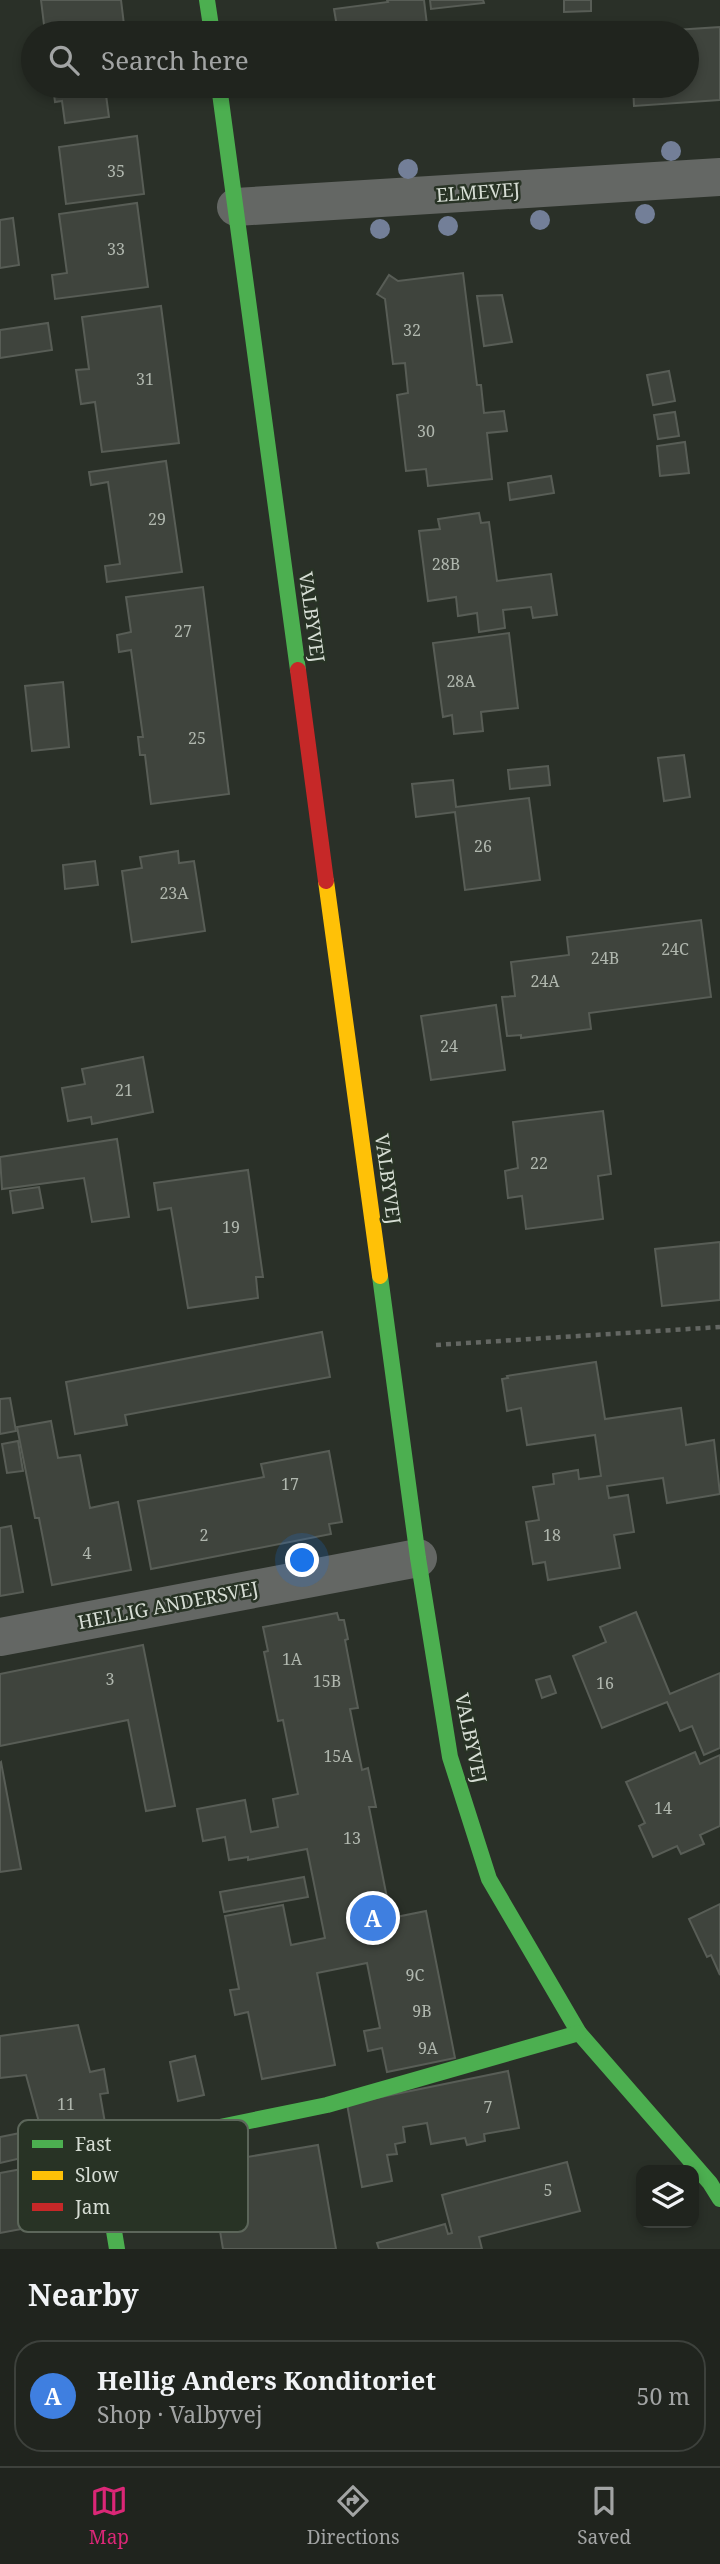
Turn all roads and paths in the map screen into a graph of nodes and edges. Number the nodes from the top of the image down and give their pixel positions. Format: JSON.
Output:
{"nodes":[{"id":1,"x":207,"y":0,"type":"edge"},
{"id":2,"x":210,"y":21,"type":"edge"},
{"id":3,"x":221,"y":98,"type":"edge"},
{"id":4,"x":720,"y":177,"type":"edge"},
{"id":5,"x":236,"y":207,"type":"junction"},
{"id":6,"x":720,"y":1327,"type":"edge"},
{"id":7,"x":390,"y":1348,"type":"junction"},
{"id":8,"x":418,"y":1558,"type":"junction"},
{"id":9,"x":0,"y":1637,"type":"edge"},
{"id":10,"x":579,"y":2033,"type":"junction"},
{"id":11,"x":248,"y":2121,"type":"edge"},
{"id":12,"x":720,"y":2199,"type":"edge"}],
"edges":[{"from":1,"to":2,"type":"street"},
{"from":3,"to":5,"type":"street","name":"VALBYVEJ"},
{"from":4,"to":5,"type":"street","name":"ELMEVEJ"},
{"from":5,"to":7,"type":"street","name":"VALBYVEJ"},
{"from":6,"to":7,"type":"path"},
{"from":7,"to":8,"type":"street","name":"VALBYVEJ"},
{"from":8,"to":9,"type":"street","name":"HELLIG ANDERSVEJ"},
{"from":8,"to":10,"type":"street","name":"VALBYVEJ"},
{"from":10,"to":11,"type":"street"},
{"from":10,"to":12,"type":"street","name":"VALBYVEJ"}]}
